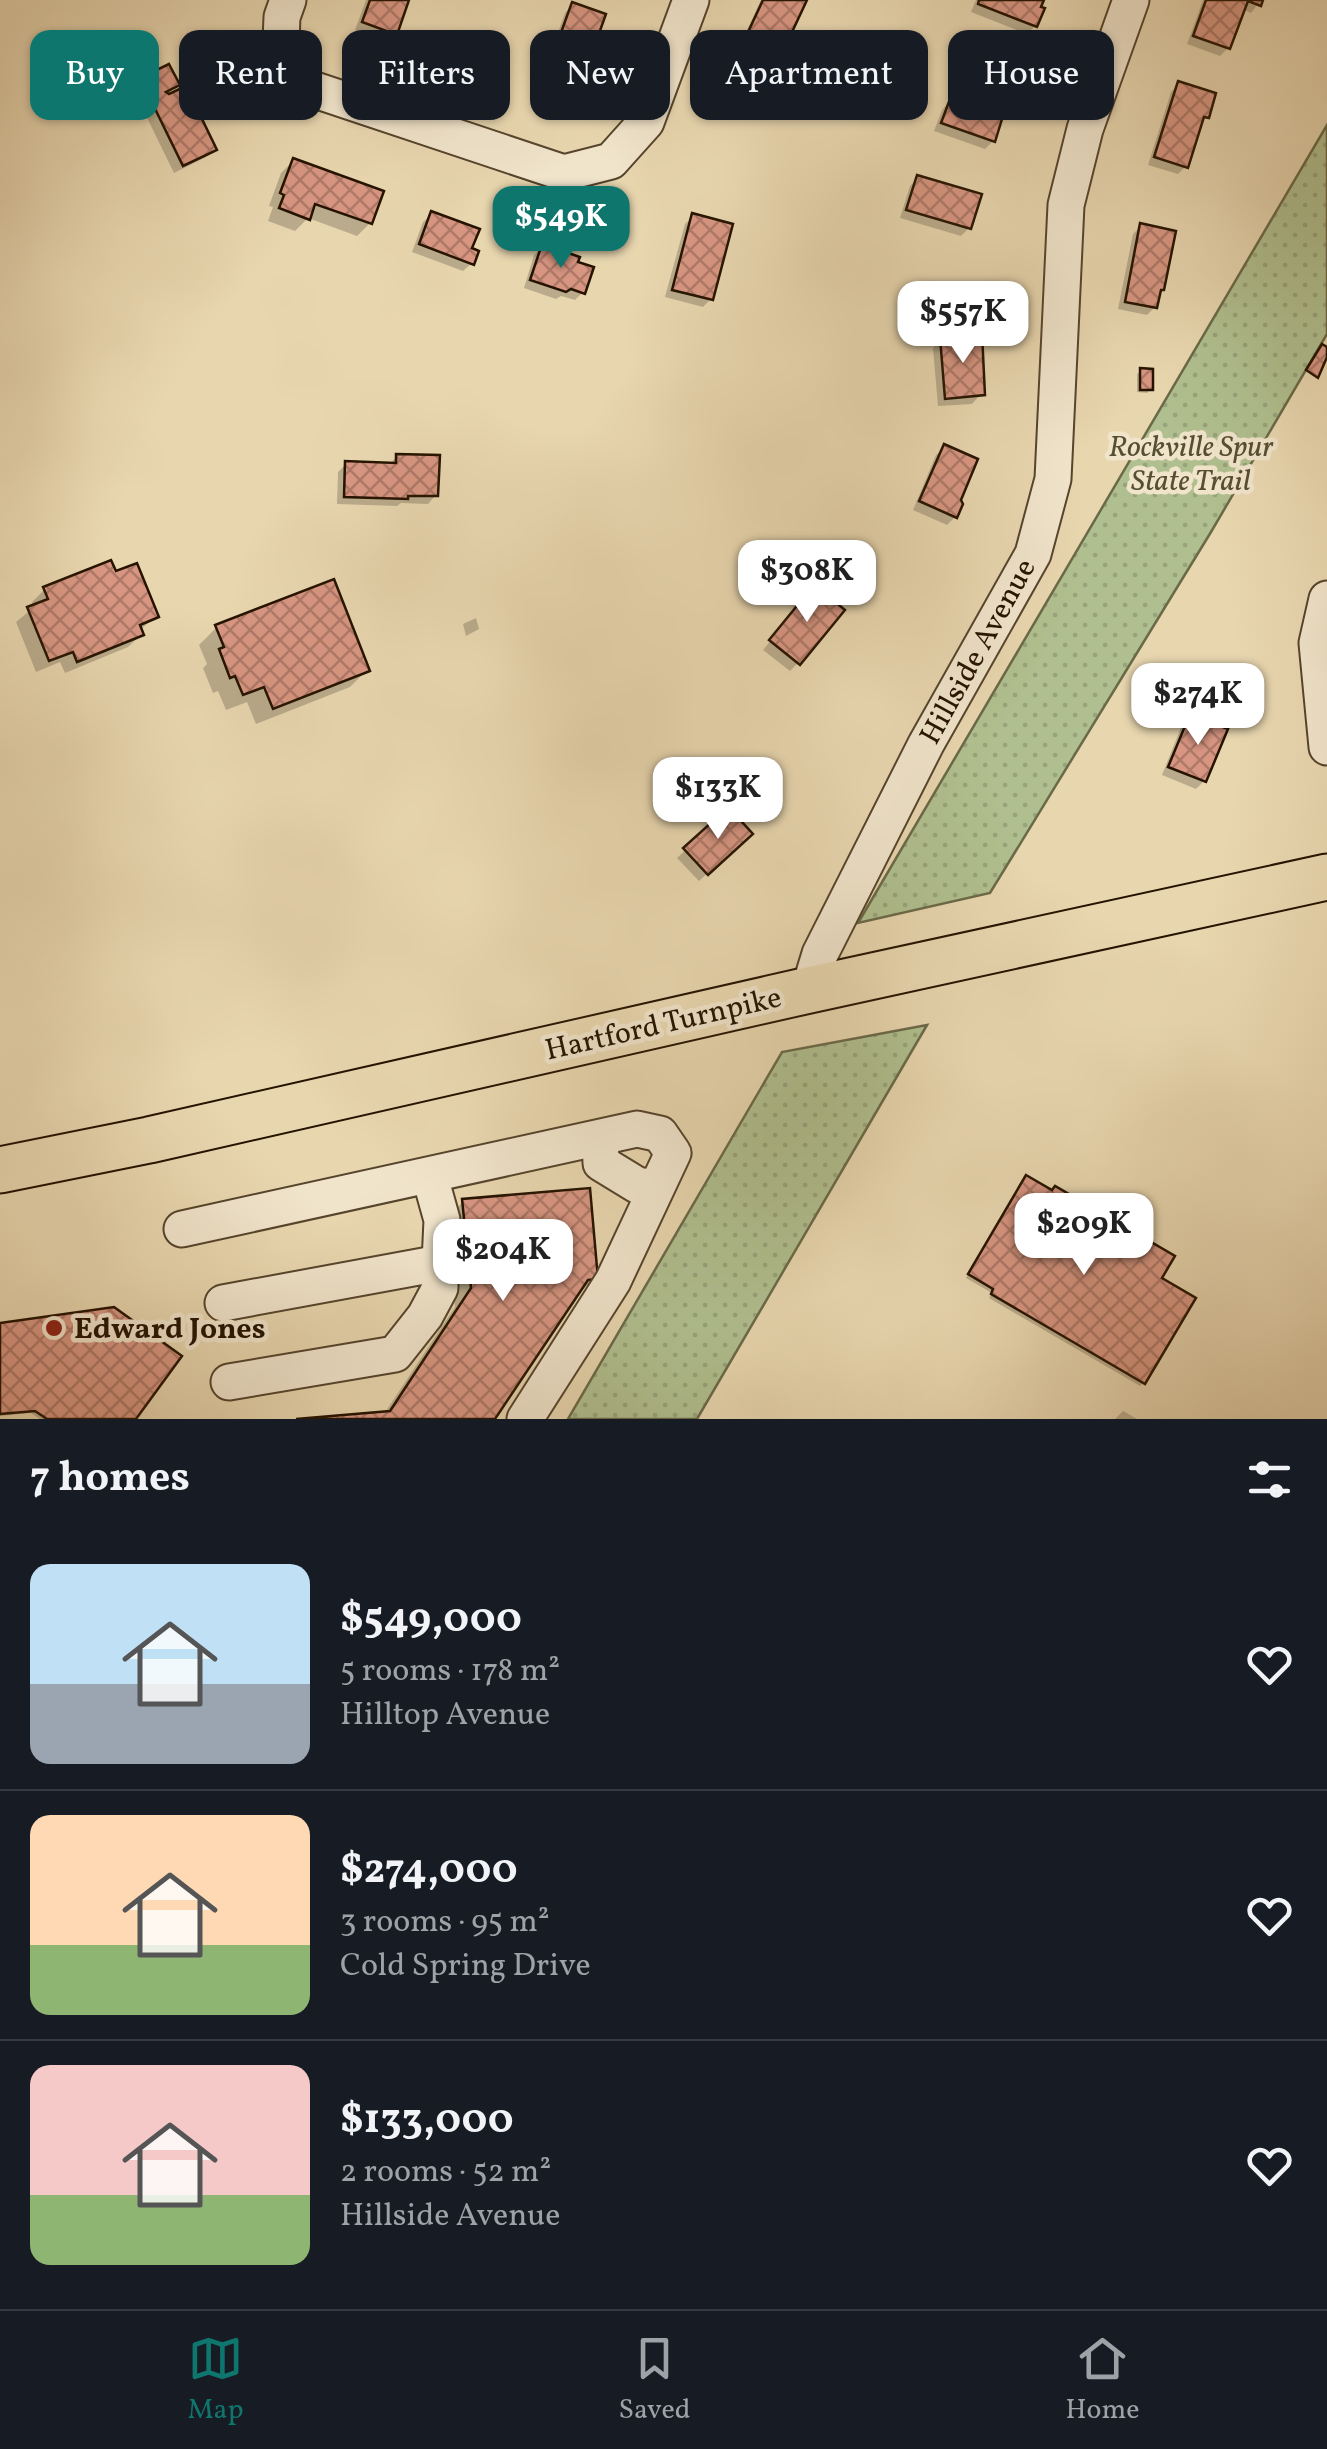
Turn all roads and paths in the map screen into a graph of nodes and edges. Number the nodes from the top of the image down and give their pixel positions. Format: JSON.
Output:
{"nodes":[{"id":1,"x":288,"y":0,"type":"edge"},
{"id":2,"x":691,"y":0,"type":"edge"},
{"id":3,"x":1131,"y":0,"type":"edge"},
{"id":4,"x":1327,"y":600,"type":"edge"},
{"id":5,"x":1327,"y":746,"type":"edge"},
{"id":6,"x":1327,"y":877,"type":"edge"},
{"id":7,"x":809,"y":990,"type":"junction"},
{"id":8,"x":600,"y":1138,"type":"junction"},
{"id":9,"x":0,"y":1170,"type":"edge"},
{"id":10,"x":430,"y":1177,"type":"junction"},
{"id":11,"x":656,"y":1188,"type":"junction"},
{"id":12,"x":182,"y":1229,"type":"dead end"},
{"id":13,"x":440,"y":1263,"type":"junction"},
{"id":14,"x":222,"y":1303,"type":"dead end"},
{"id":15,"x":229,"y":1382,"type":"dead end"},
{"id":16,"x":526,"y":1419,"type":"edge"}],
"edges":[{"from":1,"to":2,"type":"street"},
{"from":3,"to":7,"type":"street","name":"Hillside Avenue"},
{"from":4,"to":5,"type":"street"},
{"from":6,"to":7,"type":"main road","name":"Hartford Turnpike"},
{"from":7,"to":9,"type":"main road","name":"Hartford Turnpike"},
{"from":8,"to":10,"type":"street"},
{"from":8,"to":11,"type":"street"},
{"from":8,"to":11,"type":"street"},
{"from":10,"to":12,"type":"street"},
{"from":10,"to":13,"type":"street"},
{"from":11,"to":16,"type":"street"},
{"from":13,"to":14,"type":"street"},
{"from":13,"to":15,"type":"street"}]}
